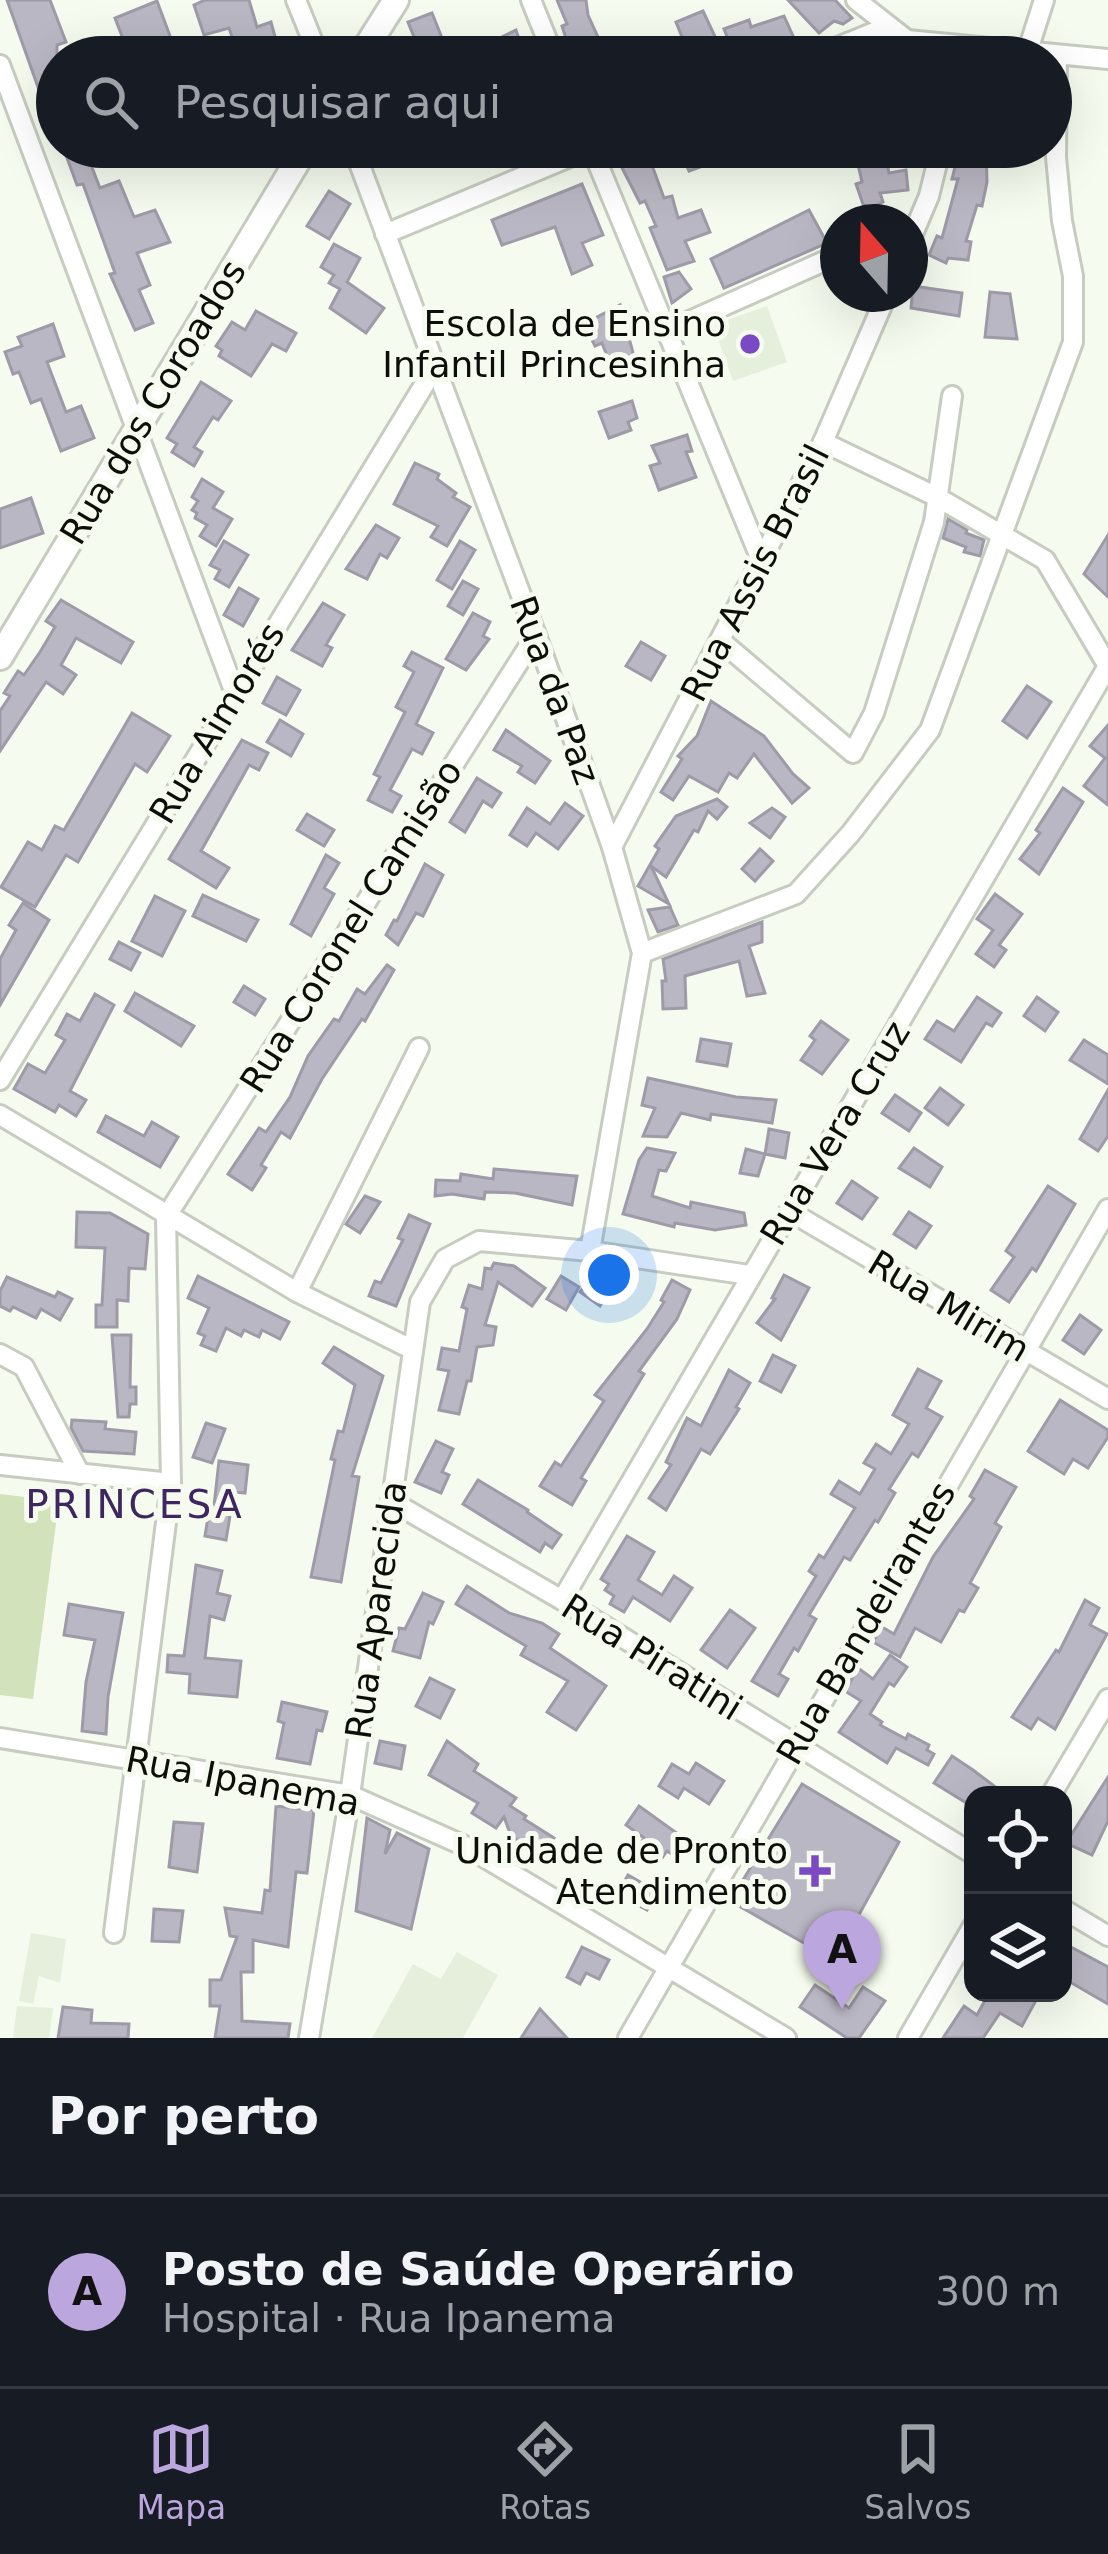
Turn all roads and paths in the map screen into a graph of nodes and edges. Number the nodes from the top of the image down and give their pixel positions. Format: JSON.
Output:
{"nodes":[{"id":1,"x":296,"y":0,"type":"edge"},
{"id":2,"x":396,"y":0,"type":"edge"},
{"id":3,"x":531,"y":0,"type":"edge"},
{"id":4,"x":856,"y":0,"type":"edge"},
{"id":5,"x":1044,"y":0,"type":"edge"},
{"id":6,"x":889,"y":26,"type":"junction"},
{"id":7,"x":311,"y":36,"type":"edge"},
{"id":8,"x":373,"y":36,"type":"edge"},
{"id":9,"x":546,"y":36,"type":"edge"},
{"id":10,"x":864,"y":36,"type":"edge"},
{"id":11,"x":899,"y":36,"type":"edge"},
{"id":12,"x":1032,"y":36,"type":"edge"},
{"id":13,"x":1072,"y":57,"type":"edge"},
{"id":14,"x":1108,"y":59,"type":"edge"},
{"id":15,"x":0,"y":65,"type":"edge"},
{"id":16,"x":36,"y":162,"type":"edge"},
{"id":17,"x":38,"y":168,"type":"edge"},
{"id":18,"x":293,"y":168,"type":"edge"},
{"id":19,"x":361,"y":168,"type":"edge"},
{"id":20,"x":542,"y":168,"type":"edge"},
{"id":21,"x":600,"y":168,"type":"edge"},
{"id":22,"x":934,"y":168,"type":"edge"},
{"id":23,"x":1057,"y":168,"type":"edge"},
{"id":24,"x":921,"y":204,"type":"edge"},
{"id":25,"x":386,"y":234,"type":"junction"},
{"id":26,"x":820,"y":263,"type":"edge"},
{"id":27,"x":879,"y":312,"type":"edge"},
{"id":28,"x":665,"y":332,"type":"junction"},
{"id":29,"x":435,"y":367,"type":"junction"},
{"id":30,"x":952,"y":396,"type":"dead end"},
{"id":31,"x":136,"y":430,"type":"junction"},
{"id":32,"x":823,"y":442,"type":"junction"},
{"id":33,"x":937,"y":497,"type":"junction"},
{"id":34,"x":1003,"y":536,"type":"junction"},
{"id":35,"x":763,"y":562,"type":"junction"},
{"id":36,"x":536,"y":635,"type":"junction"},
{"id":37,"x":722,"y":642,"type":"junction"},
{"id":38,"x":0,"y":657,"type":"edge"},
{"id":39,"x":1108,"y":666,"type":"edge"},
{"id":40,"x":235,"y":693,"type":"junction"},
{"id":41,"x":612,"y":847,"type":"junction"},
{"id":42,"x":642,"y":953,"type":"junction"},
{"id":43,"x":419,"y":1048,"type":"dead end"},
{"id":44,"x":0,"y":1080,"type":"edge"},
{"id":45,"x":0,"y":1115,"type":"edge"},
{"id":46,"x":1108,"y":1209,"type":"edge"},
{"id":47,"x":791,"y":1212,"type":"junction"},
{"id":48,"x":166,"y":1217,"type":"junction"},
{"id":49,"x":590,"y":1251,"type":"junction"},
{"id":50,"x":749,"y":1275,"type":"junction"},
{"id":51,"x":297,"y":1292,"type":"junction"},
{"id":52,"x":413,"y":1350,"type":"junction"},
{"id":53,"x":1023,"y":1351,"type":"junction"},
{"id":54,"x":0,"y":1354,"type":"edge"},
{"id":55,"x":1108,"y":1399,"type":"edge"},
{"id":56,"x":0,"y":1465,"type":"edge"},
{"id":57,"x":80,"y":1474,"type":"junction"},
{"id":58,"x":171,"y":1483,"type":"junction"},
{"id":59,"x":391,"y":1501,"type":"junction"},
{"id":60,"x":562,"y":1600,"type":"junction"},
{"id":61,"x":1108,"y":1699,"type":"edge"},
{"id":62,"x":0,"y":1738,"type":"edge"},
{"id":63,"x":795,"y":1746,"type":"junction"},
{"id":64,"x":134,"y":1758,"type":"junction"},
{"id":65,"x":1056,"y":1786,"type":"edge"},
{"id":66,"x":350,"y":1795,"type":"junction"},
{"id":67,"x":964,"y":1849,"type":"edge"},
{"id":68,"x":1072,"y":1914,"type":"edge"},
{"id":69,"x":114,"y":1933,"type":"dead end"},
{"id":70,"x":1108,"y":1936,"type":"edge"},
{"id":71,"x":964,"y":1942,"type":"edge"},
{"id":72,"x":668,"y":1967,"type":"junction"},
{"id":73,"x":309,"y":2038,"type":"edge"},
{"id":74,"x":628,"y":2038,"type":"edge"},
{"id":75,"x":786,"y":2038,"type":"edge"},
{"id":76,"x":908,"y":2038,"type":"edge"}],
"edges":[{"from":1,"to":7,"type":"street"},
{"from":2,"to":8,"type":"street"},
{"from":3,"to":9,"type":"street"},
{"from":4,"to":6,"type":"street"},
{"from":5,"to":12,"type":"street"},
{"from":6,"to":10,"type":"street"},
{"from":6,"to":11,"type":"street"},
{"from":13,"to":14,"type":"street"},
{"from":15,"to":16,"type":"street"},
{"from":17,"to":31,"type":"street"},
{"from":18,"to":31,"type":"street","name":"Rua dos Coroados"},
{"from":19,"to":25,"type":"street","name":"Rua da Paz"},
{"from":20,"to":25,"type":"street"},
{"from":21,"to":28,"type":"street"},
{"from":22,"to":24,"type":"street"},
{"from":23,"to":34,"type":"street"},
{"from":25,"to":29,"type":"street","name":"Rua da Paz"},
{"from":26,"to":28,"type":"street"},
{"from":27,"to":32,"type":"street","name":"Rua Assis Brasil"},
{"from":28,"to":35,"type":"street"},
{"from":29,"to":36,"type":"street","name":"Rua da Paz"},
{"from":29,"to":40,"type":"street","name":"Rua Aimorés"},
{"from":30,"to":33,"type":"street"},
{"from":31,"to":38,"type":"street","name":"Rua dos Coroados"},
{"from":31,"to":40,"type":"street"},
{"from":32,"to":33,"type":"street"},
{"from":32,"to":35,"type":"street","name":"Rua Assis Brasil"},
{"from":33,"to":34,"type":"street"},
{"from":33,"to":37,"type":"street"},
{"from":34,"to":39,"type":"street"},
{"from":34,"to":42,"type":"street"},
{"from":35,"to":37,"type":"street","name":"Rua Assis Brasil"},
{"from":36,"to":41,"type":"street","name":"Rua da Paz"},
{"from":36,"to":48,"type":"street","name":"Rua Coronel Camisão"},
{"from":37,"to":41,"type":"street","name":"Rua Assis Brasil"},
{"from":39,"to":47,"type":"street","name":"Rua Vera Cruz"},
{"from":40,"to":44,"type":"street","name":"Rua Aimorés"},
{"from":41,"to":42,"type":"street","name":"Rua da Paz"},
{"from":42,"to":49,"type":"street","name":"Rua da Paz"},
{"from":43,"to":51,"type":"street"},
{"from":45,"to":48,"type":"street"},
{"from":46,"to":53,"type":"street","name":"Rua Bandeirantes"},
{"from":47,"to":50,"type":"street","name":"Rua Vera Cruz"},
{"from":47,"to":53,"type":"street","name":"Rua Mirim"},
{"from":48,"to":51,"type":"street"},
{"from":48,"to":58,"type":"street"},
{"from":49,"to":50,"type":"street"},
{"from":49,"to":52,"type":"street","name":"Rua Aparecida"},
{"from":50,"to":60,"type":"street","name":"Rua Vera Cruz"},
{"from":51,"to":52,"type":"street"},
{"from":52,"to":59,"type":"street","name":"Rua Aparecida"},
{"from":53,"to":55,"type":"street","name":"Rua Mirim"},
{"from":53,"to":63,"type":"street","name":"Rua Bandeirantes"},
{"from":54,"to":57,"type":"street"},
{"from":56,"to":57,"type":"street"},
{"from":57,"to":58,"type":"street"},
{"from":58,"to":64,"type":"street"},
{"from":59,"to":60,"type":"street","name":"Rua Piratini"},
{"from":59,"to":66,"type":"street","name":"Rua Aparecida"},
{"from":60,"to":63,"type":"street","name":"Rua Piratini"},
{"from":61,"to":65,"type":"street"},
{"from":62,"to":64,"type":"street","name":"Rua Ipanema"},
{"from":63,"to":67,"type":"street","name":"Rua Piratini"},
{"from":63,"to":72,"type":"street","name":"Rua Bandeirantes"},
{"from":64,"to":66,"type":"street","name":"Rua Ipanema"},
{"from":64,"to":69,"type":"street"},
{"from":66,"to":72,"type":"street","name":"Rua Ipanema"},
{"from":66,"to":73,"type":"street","name":"Rua Aparecida"},
{"from":68,"to":70,"type":"street"},
{"from":71,"to":76,"type":"street"},
{"from":72,"to":74,"type":"street","name":"Rua Bandeirantes"},
{"from":72,"to":75,"type":"street","name":"Rua Ipanema"}]}
